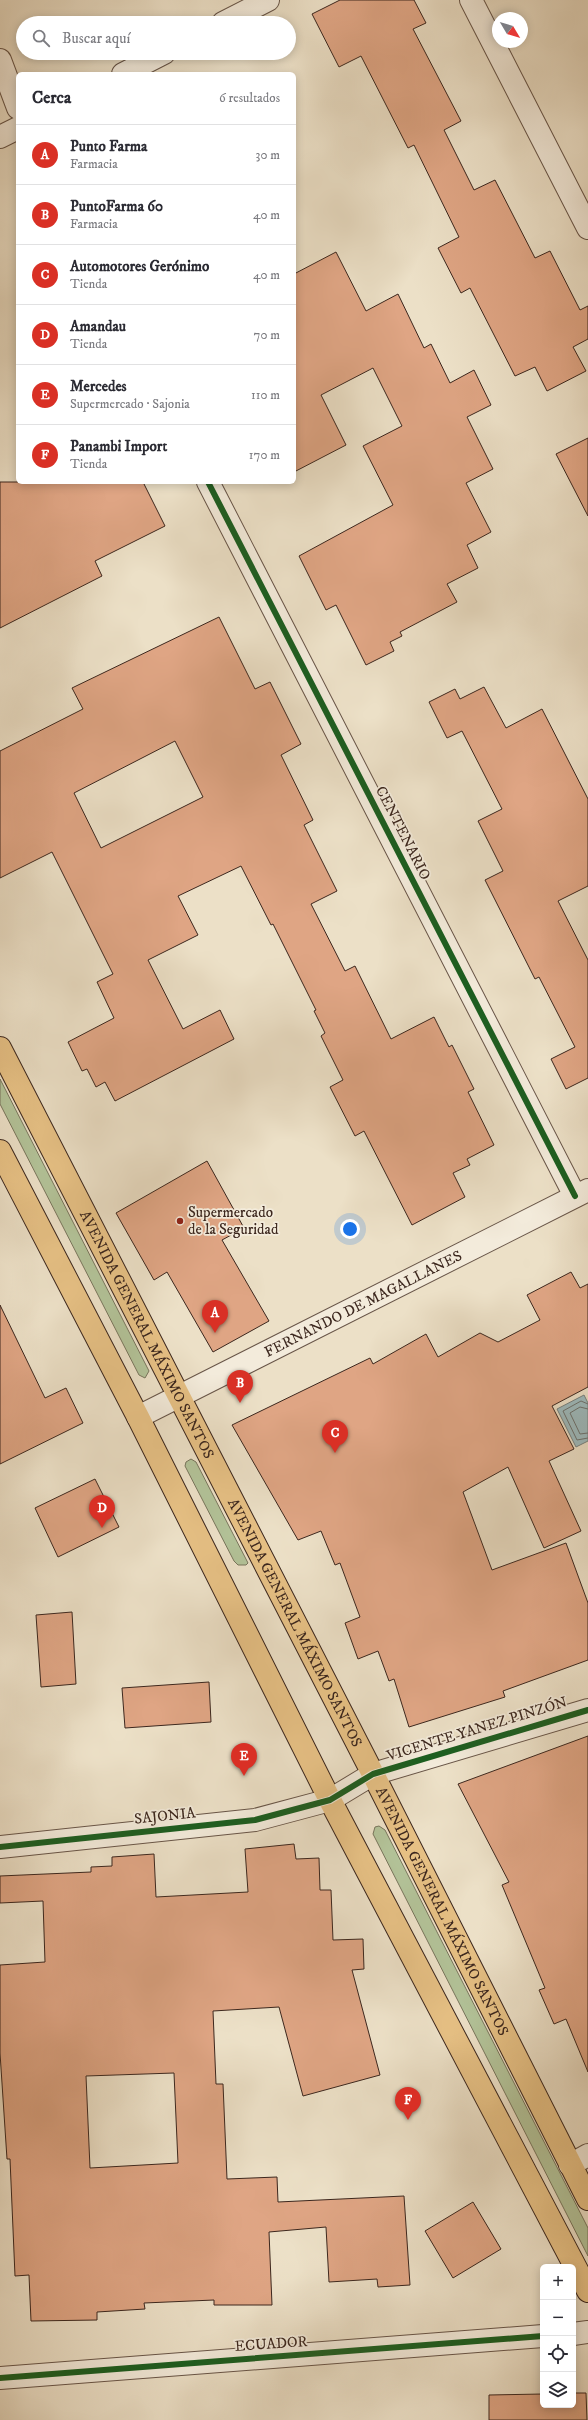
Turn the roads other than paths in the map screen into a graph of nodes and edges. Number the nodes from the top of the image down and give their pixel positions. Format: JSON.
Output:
{"nodes":[{"id":1,"x":268,"y":0,"type":"edge"},
{"id":2,"x":471,"y":0,"type":"edge"},
{"id":3,"x":237,"y":16,"type":"edge"},
{"id":4,"x":0,"y":60,"type":"edge"},
{"id":5,"x":150,"y":60,"type":"edge"},
{"id":6,"x":127,"y":72,"type":"edge"},
{"id":7,"x":16,"y":103,"type":"edge"},
{"id":8,"x":16,"y":129,"type":"edge"},
{"id":9,"x":0,"y":137,"type":"edge"},
{"id":10,"x":588,"y":228,"type":"edge"},
{"id":11,"x":209,"y":484,"type":"edge"},
{"id":12,"x":0,"y":1048,"type":"edge"},
{"id":13,"x":0,"y":1151,"type":"edge"},
{"id":14,"x":582,"y":1193,"type":"edge"},
{"id":15,"x":179,"y":1396,"type":"junction"},
{"id":16,"x":138,"y":1417,"type":"junction"},
{"id":17,"x":588,"y":1710,"type":"edge"},
{"id":18,"x":373,"y":1774,"type":"junction"},
{"id":19,"x":330,"y":1800,"type":"junction"},
{"id":20,"x":0,"y":1847,"type":"edge"},
{"id":21,"x":579,"y":2160,"type":"edge"},
{"id":22,"x":588,"y":2199,"type":"edge"},
{"id":23,"x":588,"y":2291,"type":"edge"},
{"id":24,"x":588,"y":2332,"type":"edge"},
{"id":25,"x":576,"y":2334,"type":"edge"},
{"id":26,"x":540,"y":2336,"type":"edge"},
{"id":27,"x":0,"y":2378,"type":"edge"}],
"edges":[{"from":1,"to":3,"type":"street"},
{"from":2,"to":10,"type":"street"},
{"from":4,"to":7,"type":"street"},
{"from":5,"to":6,"type":"street"},
{"from":8,"to":9,"type":"street"},
{"from":11,"to":14,"type":"street","name":"CENTENARIO"},
{"from":12,"to":15,"type":"main road","name":"AVENIDA GENERAL MÁXIMO SANTOS"},
{"from":13,"to":16,"type":"main road"},
{"from":14,"to":15,"type":"street","name":"FERNANDO DE MAGALLANES"},
{"from":15,"to":16,"type":"street","name":"FERNANDO DE MAGALLANES"},
{"from":15,"to":18,"type":"main road","name":"AVENIDA GENERAL MÁXIMO SANTOS"},
{"from":16,"to":19,"type":"main road"},
{"from":17,"to":18,"type":"street","name":"VICENTE YANEZ PINZÓN"},
{"from":18,"to":19,"type":"street","name":"VICENTE YANEZ PINZÓN"},
{"from":18,"to":21,"type":"main road","name":"AVENIDA GENERAL MÁXIMO SANTOS"},
{"from":19,"to":20,"type":"street","name":"SAJONIA"},
{"from":19,"to":23,"type":"main road"},
{"from":21,"to":22,"type":"main road","name":"AVENIDA GENERAL MÁXIMO SANTOS"},
{"from":24,"to":25,"type":"street"},
{"from":26,"to":27,"type":"street","name":"ECUADOR"}]}
